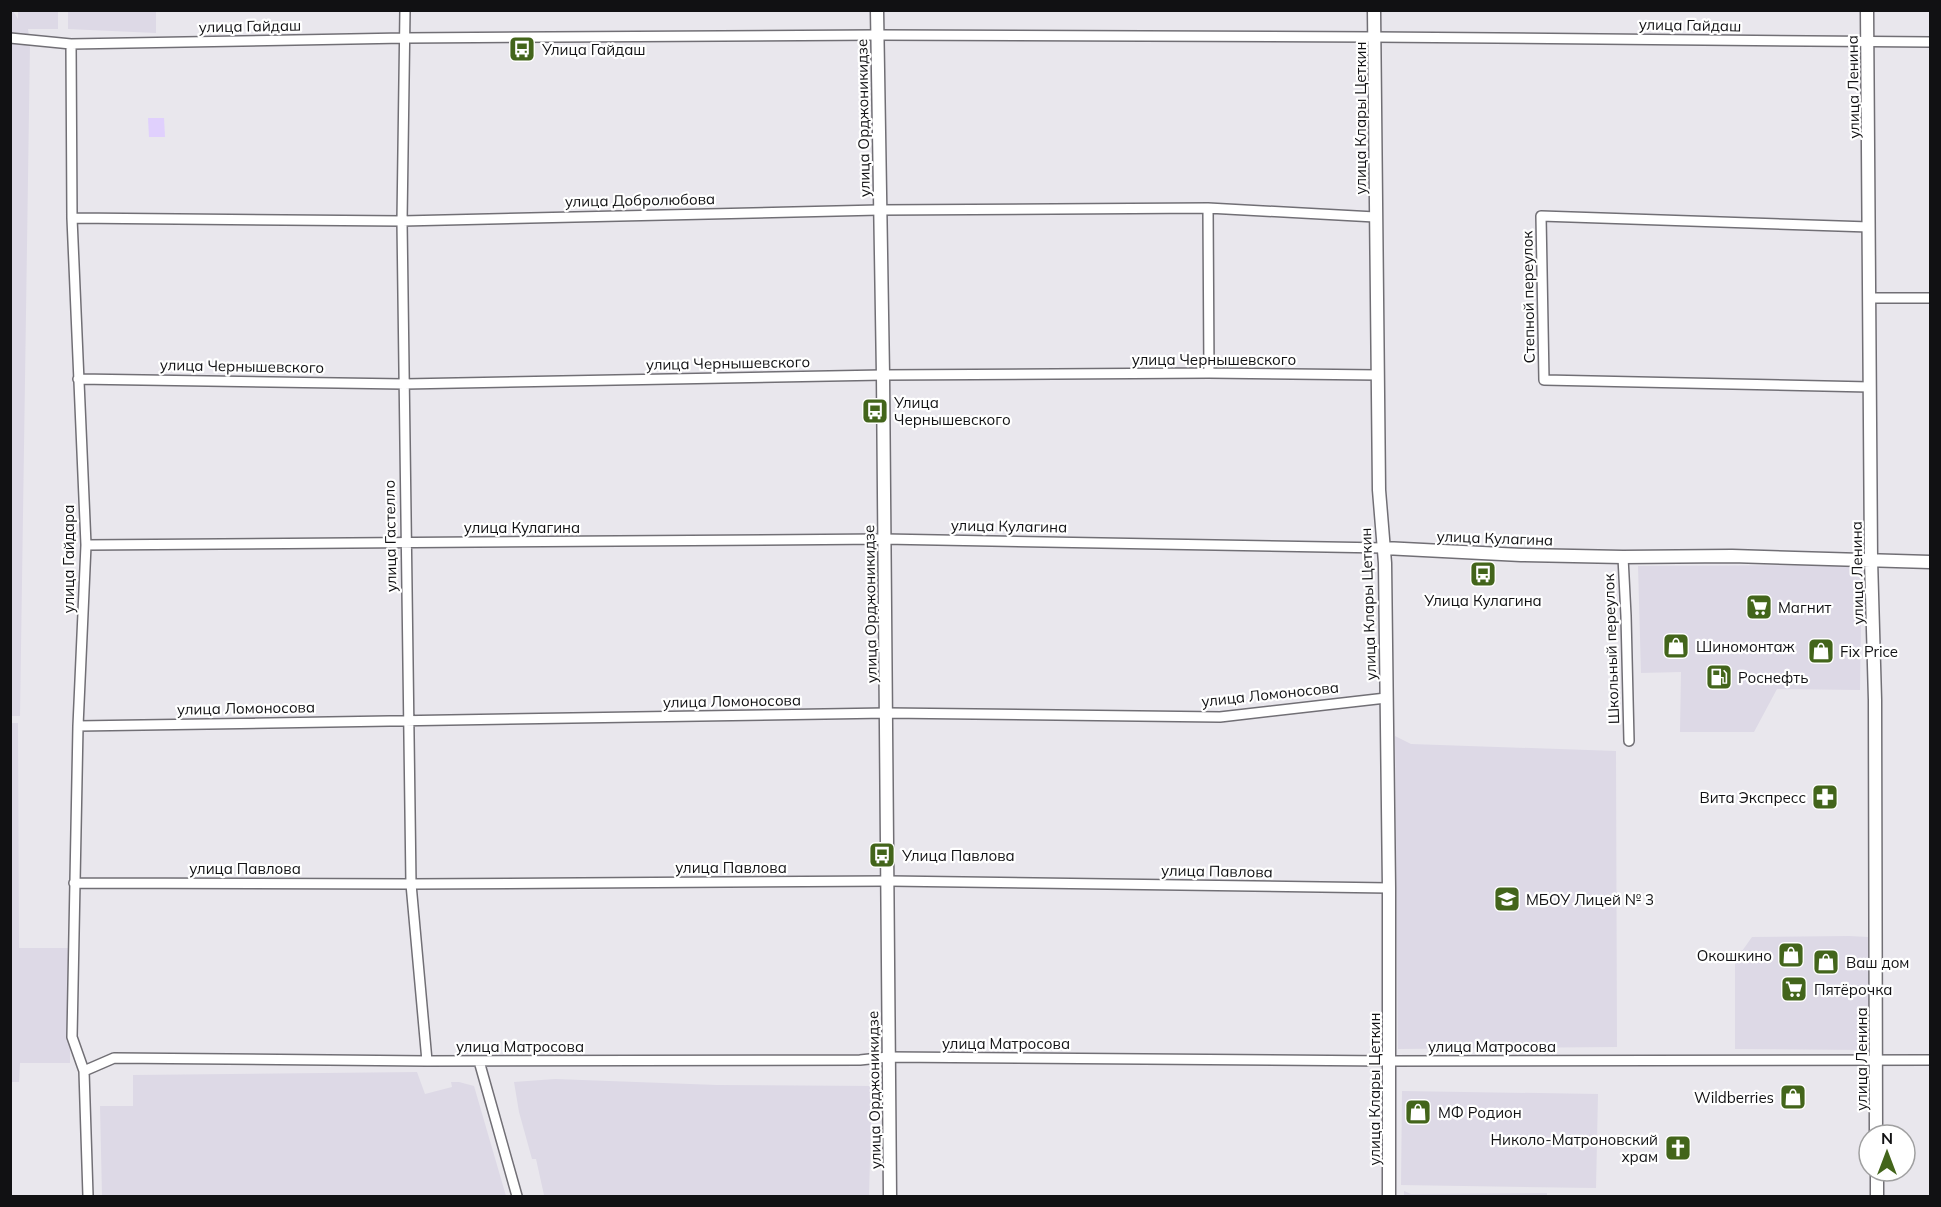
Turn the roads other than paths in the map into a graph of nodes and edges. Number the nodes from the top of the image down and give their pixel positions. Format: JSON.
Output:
{"nodes":[{"id":1,"x":405,"y":10,"type":"edge"},
{"id":2,"x":877,"y":10,"type":"edge"},
{"id":3,"x":1374,"y":10,"type":"edge"},
{"id":4,"x":1867,"y":10,"type":"edge"},
{"id":5,"x":877,"y":35,"type":"junction"},
{"id":6,"x":1374,"y":37,"type":"junction"},
{"id":7,"x":10,"y":38,"type":"edge"},
{"id":8,"x":405,"y":38,"type":"junction"},
{"id":9,"x":1867,"y":42,"type":"junction"},
{"id":10,"x":1930,"y":42,"type":"edge"},
{"id":11,"x":71,"y":44,"type":"junction"},
{"id":12,"x":1208,"y":208,"type":"junction"},
{"id":13,"x":879,"y":210,"type":"junction"},
{"id":14,"x":1376,"y":217,"type":"junction"},
{"id":15,"x":72,"y":218,"type":"junction"},
{"id":16,"x":402,"y":220,"type":"junction"},
{"id":17,"x":1869,"y":226,"type":"junction"},
{"id":18,"x":1869,"y":298,"type":"junction"},
{"id":19,"x":1930,"y":298,"type":"edge"},
{"id":20,"x":1209,"y":373,"type":"junction"},
{"id":21,"x":883,"y":375,"type":"junction"},
{"id":22,"x":1378,"y":375,"type":"junction"},
{"id":23,"x":78,"y":379,"type":"junction"},
{"id":24,"x":404,"y":384,"type":"junction"},
{"id":25,"x":1870,"y":387,"type":"junction"},
{"id":26,"x":884,"y":539,"type":"junction"},
{"id":27,"x":405,"y":543,"type":"junction"},
{"id":28,"x":86,"y":545,"type":"junction"},
{"id":29,"x":1384,"y":548,"type":"junction"},
{"id":30,"x":1623,"y":557,"type":"junction"},
{"id":31,"x":1871,"y":559,"type":"junction"},
{"id":32,"x":1930,"y":562,"type":"edge"},
{"id":33,"x":1386,"y":698,"type":"junction"},
{"id":34,"x":887,"y":713,"type":"junction"},
{"id":35,"x":408,"y":721,"type":"junction"},
{"id":36,"x":78,"y":726,"type":"junction"},
{"id":37,"x":1629,"y":741,"type":"dead end"},
{"id":38,"x":889,"y":881,"type":"junction"},
{"id":39,"x":74,"y":883,"type":"junction"},
{"id":40,"x":411,"y":884,"type":"junction"},
{"id":41,"x":1389,"y":888,"type":"junction"},
{"id":42,"x":888,"y":1057,"type":"junction"},
{"id":43,"x":427,"y":1060,"type":"junction"},
{"id":44,"x":479,"y":1060,"type":"junction"},
{"id":45,"x":1876,"y":1060,"type":"junction"},
{"id":46,"x":1930,"y":1060,"type":"edge"},
{"id":47,"x":1388,"y":1061,"type":"junction"},
{"id":48,"x":84,"y":1071,"type":"junction"},
{"id":49,"x":1876,"y":1123,"type":"edge"},
{"id":50,"x":88,"y":1197,"type":"edge"},
{"id":51,"x":517,"y":1197,"type":"edge"},
{"id":52,"x":891,"y":1197,"type":"edge"},
{"id":53,"x":1389,"y":1197,"type":"edge"}],
"edges":[{"from":1,"to":8,"type":"street","name":"улица Гастелло"},
{"from":2,"to":5,"type":"street","name":"улица Орджоникидзе"},
{"from":3,"to":6,"type":"street","name":"улица Клары Цеткин"},
{"from":4,"to":9,"type":"street","name":"улица Ленина"},
{"from":5,"to":6,"type":"street","name":"улица Гайдаш"},
{"from":5,"to":8,"type":"street","name":"улица Гайдаш"},
{"from":5,"to":13,"type":"street","name":"улица Орджоникидзе"},
{"from":6,"to":9,"type":"street","name":"улица Гайдаш"},
{"from":6,"to":14,"type":"street","name":"улица Клары Цеткин"},
{"from":7,"to":11,"type":"street","name":"улица Гайдаш"},
{"from":8,"to":11,"type":"street","name":"улица Гайдаш"},
{"from":8,"to":16,"type":"street","name":"улица Гастелло"},
{"from":9,"to":10,"type":"street","name":"улица Гайдаш"},
{"from":9,"to":17,"type":"street","name":"улица Ленина"},
{"from":11,"to":15,"type":"street","name":"улица Гайдара"},
{"from":12,"to":13,"type":"street","name":"улица Добролюбова"},
{"from":12,"to":14,"type":"street","name":"улица Добролюбова"},
{"from":12,"to":20,"type":"street"},
{"from":13,"to":16,"type":"street","name":"улица Добролюбова"},
{"from":13,"to":21,"type":"street","name":"улица Орджоникидзе"},
{"from":14,"to":22,"type":"street","name":"улица Клары Цеткин"},
{"from":15,"to":16,"type":"street","name":"улица Добролюбова"},
{"from":15,"to":23,"type":"street","name":"улица Гайдара"},
{"from":16,"to":24,"type":"street","name":"улица Гастелло"},
{"from":17,"to":18,"type":"street","name":"улица Ленина"},
{"from":17,"to":25,"type":"street","name":"Степной переулок"},
{"from":18,"to":19,"type":"street"},
{"from":18,"to":25,"type":"street","name":"улица Ленина"},
{"from":20,"to":21,"type":"street","name":"улица Чернышевского"},
{"from":20,"to":22,"type":"street","name":"улица Чернышевского"},
{"from":21,"to":24,"type":"street","name":"улица Чернышевского"},
{"from":21,"to":26,"type":"street","name":"улица Орджоникидзе"},
{"from":22,"to":29,"type":"street","name":"улица Клары Цеткин"},
{"from":23,"to":24,"type":"street","name":"улица Чернышевского"},
{"from":23,"to":28,"type":"street","name":"улица Гайдара"},
{"from":24,"to":27,"type":"street","name":"улица Гастелло"},
{"from":25,"to":31,"type":"street","name":"улица Ленина"},
{"from":26,"to":27,"type":"street","name":"улица Кулагина"},
{"from":26,"to":29,"type":"street","name":"улица Кулагина"},
{"from":26,"to":34,"type":"street","name":"улица Орджоникидзе"},
{"from":27,"to":28,"type":"street","name":"улица Кулагина"},
{"from":27,"to":35,"type":"street","name":"улица Гастелло"},
{"from":28,"to":36,"type":"street","name":"улица Гайдара"},
{"from":29,"to":30,"type":"street","name":"улица Кулагина"},
{"from":29,"to":33,"type":"street","name":"улица Клары Цеткин"},
{"from":30,"to":31,"type":"street","name":"улица Кулагина"},
{"from":30,"to":37,"type":"street","name":"Школьный переулок"},
{"from":31,"to":32,"type":"street","name":"улица Кулагина"},
{"from":31,"to":45,"type":"street","name":"улица Ленина"},
{"from":33,"to":34,"type":"street","name":"улица Ломоносова"},
{"from":33,"to":41,"type":"street","name":"улица Клары Цеткин"},
{"from":34,"to":35,"type":"street","name":"улица Ломоносова"},
{"from":34,"to":38,"type":"street","name":"улица Орджоникидзе"},
{"from":35,"to":36,"type":"street","name":"улица Ломоносова"},
{"from":35,"to":40,"type":"street","name":"улица Гастелло"},
{"from":36,"to":39,"type":"street","name":"улица Гайдара"},
{"from":38,"to":40,"type":"street","name":"улица Павлова"},
{"from":38,"to":41,"type":"street","name":"улица Павлова"},
{"from":38,"to":42,"type":"street","name":"улица Орджоникидзе"},
{"from":39,"to":40,"type":"street","name":"улица Павлова"},
{"from":39,"to":48,"type":"street","name":"улица Гайдара"},
{"from":40,"to":43,"type":"street","name":"улица Гастелло"},
{"from":41,"to":47,"type":"street","name":"улица Клары Цеткин"},
{"from":42,"to":44,"type":"street","name":"улица Матросова"},
{"from":42,"to":47,"type":"street","name":"улица Матросова"},
{"from":42,"to":52,"type":"street","name":"улица Орджоникидзе"},
{"from":43,"to":44,"type":"street","name":"улица Матросова"},
{"from":43,"to":48,"type":"street","name":"улица Матросова"},
{"from":44,"to":51,"type":"street"},
{"from":45,"to":46,"type":"street","name":"улица Матросова"},
{"from":45,"to":47,"type":"street","name":"улица Матросова"},
{"from":45,"to":49,"type":"street","name":"улица Ленина"},
{"from":47,"to":53,"type":"street","name":"улица Клары Цеткин"},
{"from":48,"to":50,"type":"street","name":"улица Гайдара"}]}
